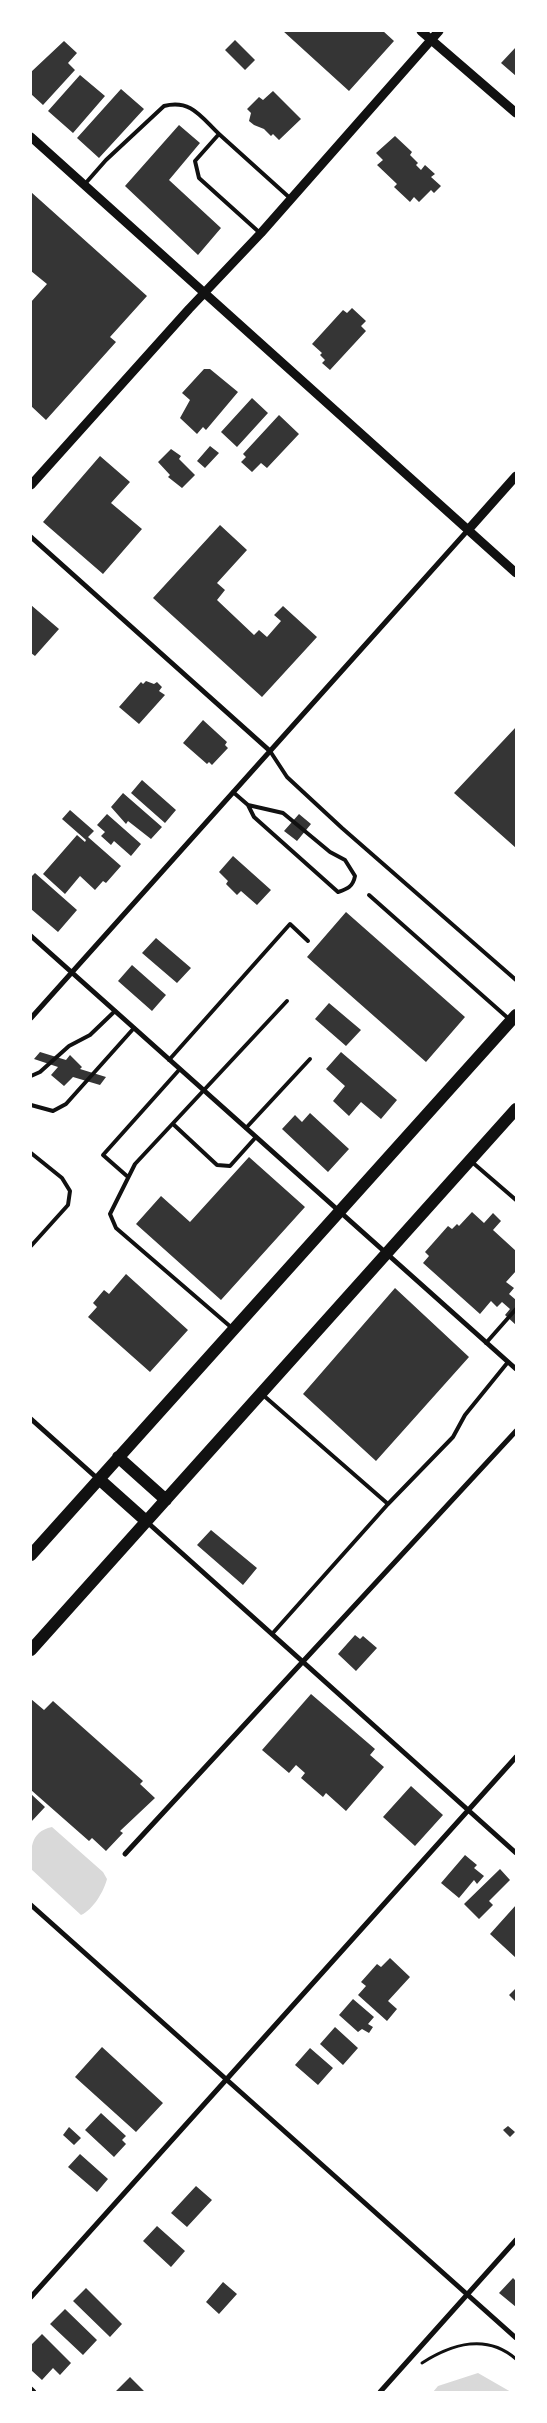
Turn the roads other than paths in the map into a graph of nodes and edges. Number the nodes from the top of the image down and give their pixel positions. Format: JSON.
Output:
{"nodes":[{"id":1,"x":421,"y":31,"type":"edge"},
{"id":2,"x":439,"y":31,"type":"edge"},
{"id":3,"x":432,"y":40,"type":"junction"},
{"id":4,"x":516,"y":113,"type":"edge"},
{"id":5,"x":219,"y":134,"type":"junction"},
{"id":6,"x":31,"y":137,"type":"edge"},
{"id":7,"x":84,"y":184,"type":"junction"},
{"id":8,"x":291,"y":199,"type":"junction"},
{"id":9,"x":260,"y":233,"type":"junction"},
{"id":10,"x":205,"y":293,"type":"junction"},
{"id":11,"x":516,"y":476,"type":"edge"},
{"id":12,"x":33,"y":480,"type":"edge"},
{"id":13,"x":468,"y":530,"type":"junction"},
{"id":14,"x":31,"y":536,"type":"edge"},
{"id":15,"x":516,"y":573,"type":"edge"},
{"id":16,"x":270,"y":751,"type":"junction"},
{"id":17,"x":233,"y":792,"type":"junction"},
{"id":18,"x":248,"y":805,"type":"junction"},
{"id":19,"x":368,"y":895,"type":"dead end"},
{"id":20,"x":31,"y":936,"type":"edge"},
{"id":21,"x":308,"y":940,"type":"dead end"},
{"id":22,"x":72,"y":973,"type":"junction"},
{"id":23,"x":516,"y":980,"type":"edge"},
{"id":24,"x":287,"y":1001,"type":"dead end"},
{"id":25,"x":115,"y":1011,"type":"junction"},
{"id":26,"x":31,"y":1018,"type":"edge"},
{"id":27,"x":513,"y":1018,"type":"edge"},
{"id":28,"x":134,"y":1028,"type":"junction"},
{"id":29,"x":310,"y":1059,"type":"dead end"},
{"id":30,"x":169,"y":1060,"type":"junction"},
{"id":31,"x":179,"y":1070,"type":"junction"},
{"id":32,"x":31,"y":1076,"type":"edge"},
{"id":33,"x":205,"y":1091,"type":"junction"},
{"id":34,"x":31,"y":1105,"type":"edge"},
{"id":35,"x":516,"y":1109,"type":"edge"},
{"id":36,"x":173,"y":1124,"type":"junction"},
{"id":37,"x":246,"y":1128,"type":"junction"},
{"id":38,"x":256,"y":1137,"type":"junction"},
{"id":39,"x":31,"y":1153,"type":"edge"},
{"id":40,"x":470,"y":1160,"type":"junction"},
{"id":41,"x":128,"y":1177,"type":"junction"},
{"id":42,"x":516,"y":1200,"type":"edge"},
{"id":43,"x":340,"y":1212,"type":"junction"},
{"id":44,"x":31,"y":1246,"type":"edge"},
{"id":45,"x":387,"y":1253,"type":"junction"},
{"id":46,"x":516,"y":1309,"type":"edge"},
{"id":47,"x":234,"y":1330,"type":"junction"},
{"id":48,"x":486,"y":1342,"type":"junction"},
{"id":49,"x":508,"y":1362,"type":"junction"},
{"id":50,"x":516,"y":1369,"type":"edge"},
{"id":51,"x":261,"y":1394,"type":"junction"},
{"id":52,"x":31,"y":1419,"type":"edge"},
{"id":53,"x":516,"y":1431,"type":"edge"},
{"id":54,"x":118,"y":1457,"type":"junction"},
{"id":55,"x":99,"y":1479,"type":"junction"},
{"id":56,"x":166,"y":1500,"type":"junction"},
{"id":57,"x":388,"y":1504,"type":"junction"},
{"id":58,"x":146,"y":1521,"type":"junction"},
{"id":59,"x":31,"y":1555,"type":"edge"},
{"id":60,"x":272,"y":1634,"type":"junction"},
{"id":61,"x":31,"y":1650,"type":"edge"},
{"id":62,"x":302,"y":1661,"type":"junction"},
{"id":63,"x":516,"y":1757,"type":"edge"},
{"id":64,"x":468,"y":1810,"type":"junction"},
{"id":65,"x":516,"y":1853,"type":"edge"},
{"id":66,"x":125,"y":1854,"type":"dead end"},
{"id":67,"x":31,"y":1905,"type":"edge"},
{"id":68,"x":226,"y":2080,"type":"junction"},
{"id":69,"x":516,"y":2240,"type":"edge"},
{"id":70,"x":467,"y":2295,"type":"junction"},
{"id":71,"x":31,"y":2297,"type":"edge"},
{"id":72,"x":516,"y":2338,"type":"edge"},
{"id":73,"x":380,"y":2392,"type":"edge"}],
"edges":[{"from":1,"to":3,"type":"street"},
{"from":2,"to":3,"type":"street"},
{"from":3,"to":4,"type":"street"},
{"from":3,"to":8,"type":"street"},
{"from":5,"to":7,"type":"lane"},
{"from":5,"to":8,"type":"lane"},
{"from":5,"to":9,"type":"lane"},
{"from":6,"to":7,"type":"street"},
{"from":7,"to":10,"type":"street"},
{"from":8,"to":9,"type":"street"},
{"from":9,"to":10,"type":"street"},
{"from":10,"to":12,"type":"street"},
{"from":10,"to":13,"type":"street"},
{"from":11,"to":13,"type":"street"},
{"from":13,"to":15,"type":"street"},
{"from":13,"to":16,"type":"street"},
{"from":14,"to":16,"type":"street"},
{"from":16,"to":17,"type":"street"},
{"from":16,"to":23,"type":"lane"},
{"from":17,"to":18,"type":"lane"},
{"from":17,"to":22,"type":"street"},
{"from":18,"to":18,"type":"lane"},
{"from":19,"to":27,"type":"lane"},
{"from":20,"to":22,"type":"street"},
{"from":21,"to":30,"type":"lane"},
{"from":22,"to":25,"type":"street"},
{"from":22,"to":26,"type":"street"},
{"from":24,"to":33,"type":"lane"},
{"from":25,"to":28,"type":"street"},
{"from":25,"to":32,"type":"lane"},
{"from":27,"to":43,"type":"main road"},
{"from":28,"to":30,"type":"street"},
{"from":28,"to":34,"type":"lane"},
{"from":29,"to":37,"type":"lane"},
{"from":30,"to":31,"type":"street"},
{"from":31,"to":33,"type":"street"},
{"from":31,"to":41,"type":"lane"},
{"from":33,"to":36,"type":"lane"},
{"from":33,"to":37,"type":"street"},
{"from":35,"to":40,"type":"main road"},
{"from":36,"to":38,"type":"lane"},
{"from":36,"to":41,"type":"lane"},
{"from":37,"to":38,"type":"street"},
{"from":38,"to":43,"type":"street"},
{"from":39,"to":44,"type":"lane"},
{"from":40,"to":42,"type":"lane"},
{"from":40,"to":45,"type":"main road"},
{"from":41,"to":47,"type":"lane"},
{"from":43,"to":45,"type":"street"},
{"from":43,"to":47,"type":"main road"},
{"from":45,"to":48,"type":"street"},
{"from":45,"to":51,"type":"main road"},
{"from":46,"to":48,"type":"lane"},
{"from":47,"to":54,"type":"main road"},
{"from":48,"to":49,"type":"street"},
{"from":49,"to":50,"type":"street"},
{"from":49,"to":57,"type":"lane"},
{"from":51,"to":56,"type":"main road"},
{"from":51,"to":57,"type":"lane"},
{"from":52,"to":55,"type":"street"},
{"from":53,"to":62,"type":"street"},
{"from":54,"to":55,"type":"main road"},
{"from":54,"to":56,"type":"main road"},
{"from":55,"to":58,"type":"main road"},
{"from":55,"to":59,"type":"main road"},
{"from":56,"to":58,"type":"main road"},
{"from":57,"to":60,"type":"lane"},
{"from":58,"to":60,"type":"street"},
{"from":58,"to":61,"type":"main road"},
{"from":60,"to":62,"type":"street"},
{"from":62,"to":64,"type":"street"},
{"from":62,"to":66,"type":"street"},
{"from":63,"to":64,"type":"street"},
{"from":64,"to":65,"type":"street"},
{"from":64,"to":68,"type":"street"},
{"from":67,"to":68,"type":"street"},
{"from":68,"to":70,"type":"street"},
{"from":68,"to":71,"type":"street"},
{"from":69,"to":70,"type":"street"},
{"from":70,"to":72,"type":"street"},
{"from":70,"to":73,"type":"street"}]}
